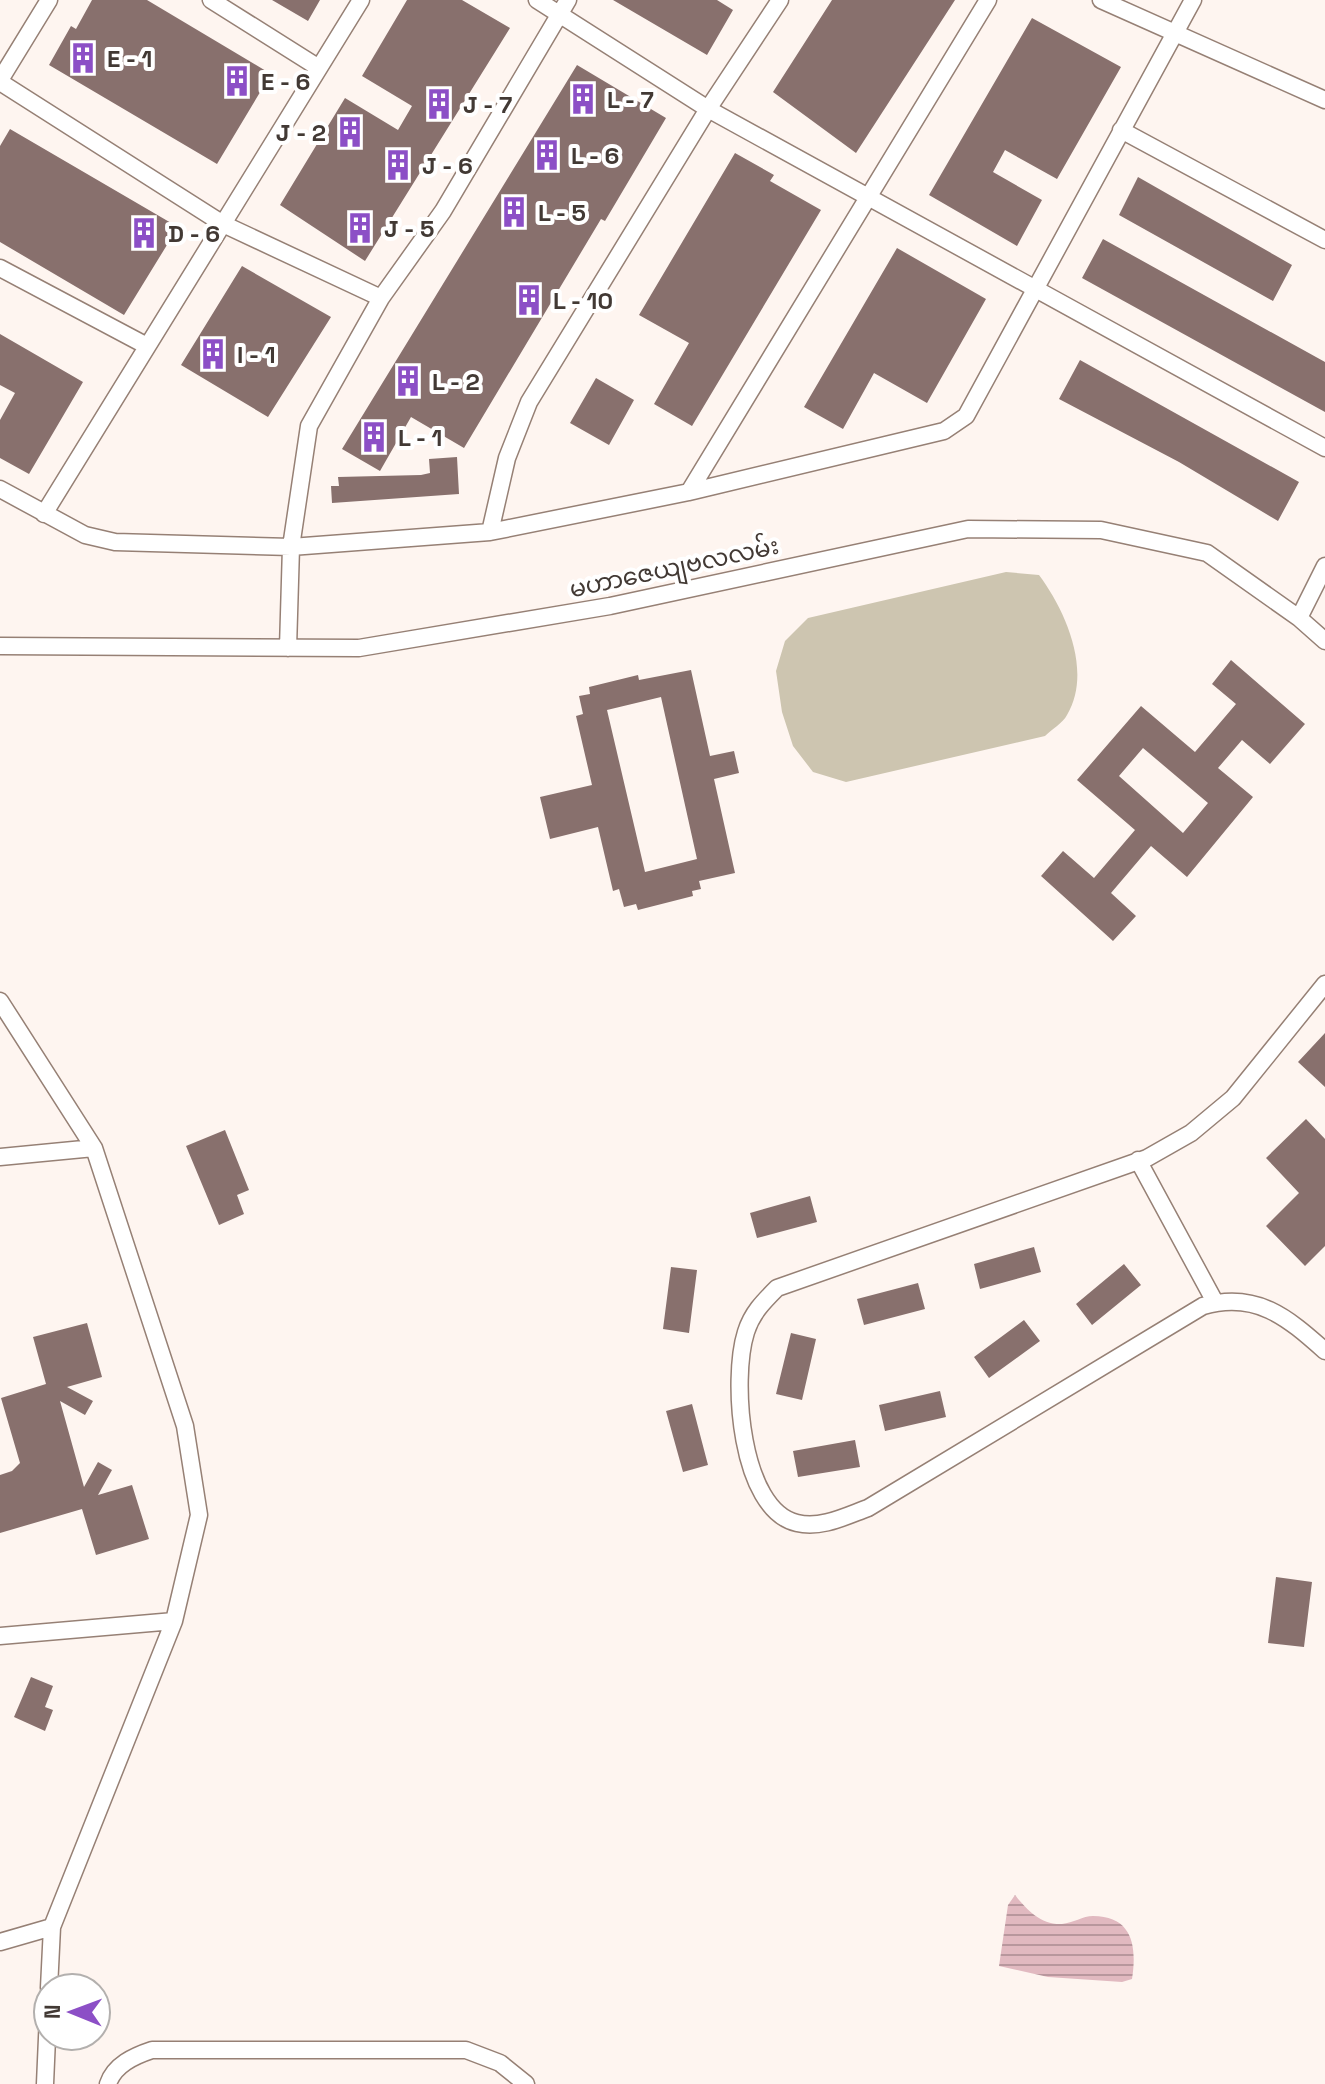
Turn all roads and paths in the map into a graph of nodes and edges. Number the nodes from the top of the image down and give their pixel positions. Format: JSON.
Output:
{"nodes":[{"id":1,"x":49,"y":0,"type":"edge"},
{"id":2,"x":211,"y":0,"type":"edge"},
{"id":3,"x":361,"y":0,"type":"edge"},
{"id":4,"x":537,"y":0,"type":"edge"},
{"id":5,"x":568,"y":0,"type":"edge"},
{"id":6,"x":780,"y":0,"type":"edge"},
{"id":7,"x":988,"y":0,"type":"edge"},
{"id":8,"x":1101,"y":0,"type":"edge"},
{"id":9,"x":1193,"y":0,"type":"edge"},
{"id":10,"x":559,"y":15,"type":"junction"},
{"id":11,"x":1175,"y":33,"type":"junction"},
{"id":12,"x":319,"y":68,"type":"junction"},
{"id":13,"x":0,"y":81,"type":"edge"},
{"id":14,"x":1325,"y":100,"type":"edge"},
{"id":15,"x":708,"y":109,"type":"junction"},
{"id":16,"x":1121,"y":130,"type":"junction"},
{"id":17,"x":868,"y":199,"type":"junction"},
{"id":18,"x":223,"y":224,"type":"junction"},
{"id":19,"x":1325,"y":240,"type":"edge"},
{"id":20,"x":0,"y":268,"type":"edge"},
{"id":21,"x":1033,"y":289,"type":"junction"},
{"id":22,"x":381,"y":298,"type":"junction"},
{"id":23,"x":147,"y":346,"type":"junction"},
{"id":24,"x":1325,"y":448,"type":"edge"},
{"id":25,"x":0,"y":489,"type":"edge"},
{"id":26,"x":689,"y":492,"type":"junction"},
{"id":27,"x":44,"y":514,"type":"junction"},
{"id":28,"x":490,"y":532,"type":"junction"},
{"id":29,"x":291,"y":547,"type":"junction"},
{"id":30,"x":1325,"y":566,"type":"edge"},
{"id":31,"x":1299,"y":618,"type":"junction"},
{"id":32,"x":1325,"y":641,"type":"edge"},
{"id":33,"x":0,"y":646,"type":"edge"},
{"id":34,"x":288,"y":648,"type":"junction"},
{"id":35,"x":1325,"y":984,"type":"edge"},
{"id":36,"x":0,"y":1001,"type":"edge"},
{"id":37,"x":94,"y":1148,"type":"junction"},
{"id":38,"x":0,"y":1157,"type":"edge"},
{"id":39,"x":1138,"y":1160,"type":"junction"},
{"id":40,"x":1215,"y":1302,"type":"junction"},
{"id":41,"x":1325,"y":1351,"type":"edge"},
{"id":42,"x":174,"y":1621,"type":"junction"},
{"id":43,"x":0,"y":1636,"type":"edge"},
{"id":44,"x":52,"y":1927,"type":"junction"},
{"id":45,"x":0,"y":1942,"type":"edge"},
{"id":46,"x":50,"y":1972,"type":"edge"},
{"id":47,"x":46,"y":2052,"type":"edge"},
{"id":48,"x":45,"y":2084,"type":"edge"},
{"id":49,"x":108,"y":2084,"type":"edge"},
{"id":50,"x":526,"y":2084,"type":"edge"}],
"edges":[{"from":1,"to":13,"type":"street"},
{"from":2,"to":12,"type":"street"},
{"from":3,"to":12,"type":"street"},
{"from":4,"to":10,"type":"street"},
{"from":5,"to":10,"type":"street"},
{"from":6,"to":15,"type":"street"},
{"from":7,"to":17,"type":"street"},
{"from":8,"to":11,"type":"street"},
{"from":9,"to":11,"type":"street"},
{"from":10,"to":15,"type":"street"},
{"from":10,"to":22,"type":"street"},
{"from":11,"to":14,"type":"street"},
{"from":11,"to":16,"type":"street"},
{"from":12,"to":18,"type":"street"},
{"from":13,"to":18,"type":"street"},
{"from":15,"to":17,"type":"street"},
{"from":15,"to":28,"type":"street"},
{"from":16,"to":19,"type":"street"},
{"from":16,"to":21,"type":"street"},
{"from":17,"to":21,"type":"street"},
{"from":17,"to":26,"type":"street"},
{"from":18,"to":22,"type":"street"},
{"from":18,"to":23,"type":"street"},
{"from":20,"to":23,"type":"street"},
{"from":21,"to":24,"type":"street"},
{"from":21,"to":26,"type":"street"},
{"from":22,"to":29,"type":"street"},
{"from":23,"to":27,"type":"street"},
{"from":25,"to":27,"type":"street"},
{"from":26,"to":28,"type":"street"},
{"from":27,"to":29,"type":"street"},
{"from":28,"to":29,"type":"street"},
{"from":29,"to":34,"type":"street"},
{"from":30,"to":31,"type":"street"},
{"from":31,"to":32,"type":"street","name":"မဟာဇေယျဗလလမ်း"},
{"from":31,"to":34,"type":"street","name":"မဟာဇေယျဗလလမ်း"},
{"from":33,"to":34,"type":"street","name":"မဟာဇေယျဗလလမ်း"},
{"from":35,"to":39,"type":"street"},
{"from":36,"to":37,"type":"street"},
{"from":37,"to":38,"type":"street"},
{"from":37,"to":42,"type":"street"},
{"from":39,"to":40,"type":"street"},
{"from":39,"to":40,"type":"street"},
{"from":40,"to":41,"type":"street"},
{"from":42,"to":43,"type":"street"},
{"from":42,"to":44,"type":"street"},
{"from":44,"to":45,"type":"street"},
{"from":44,"to":46,"type":"street"},
{"from":47,"to":48,"type":"street"},
{"from":49,"to":50,"type":"street"}]}
